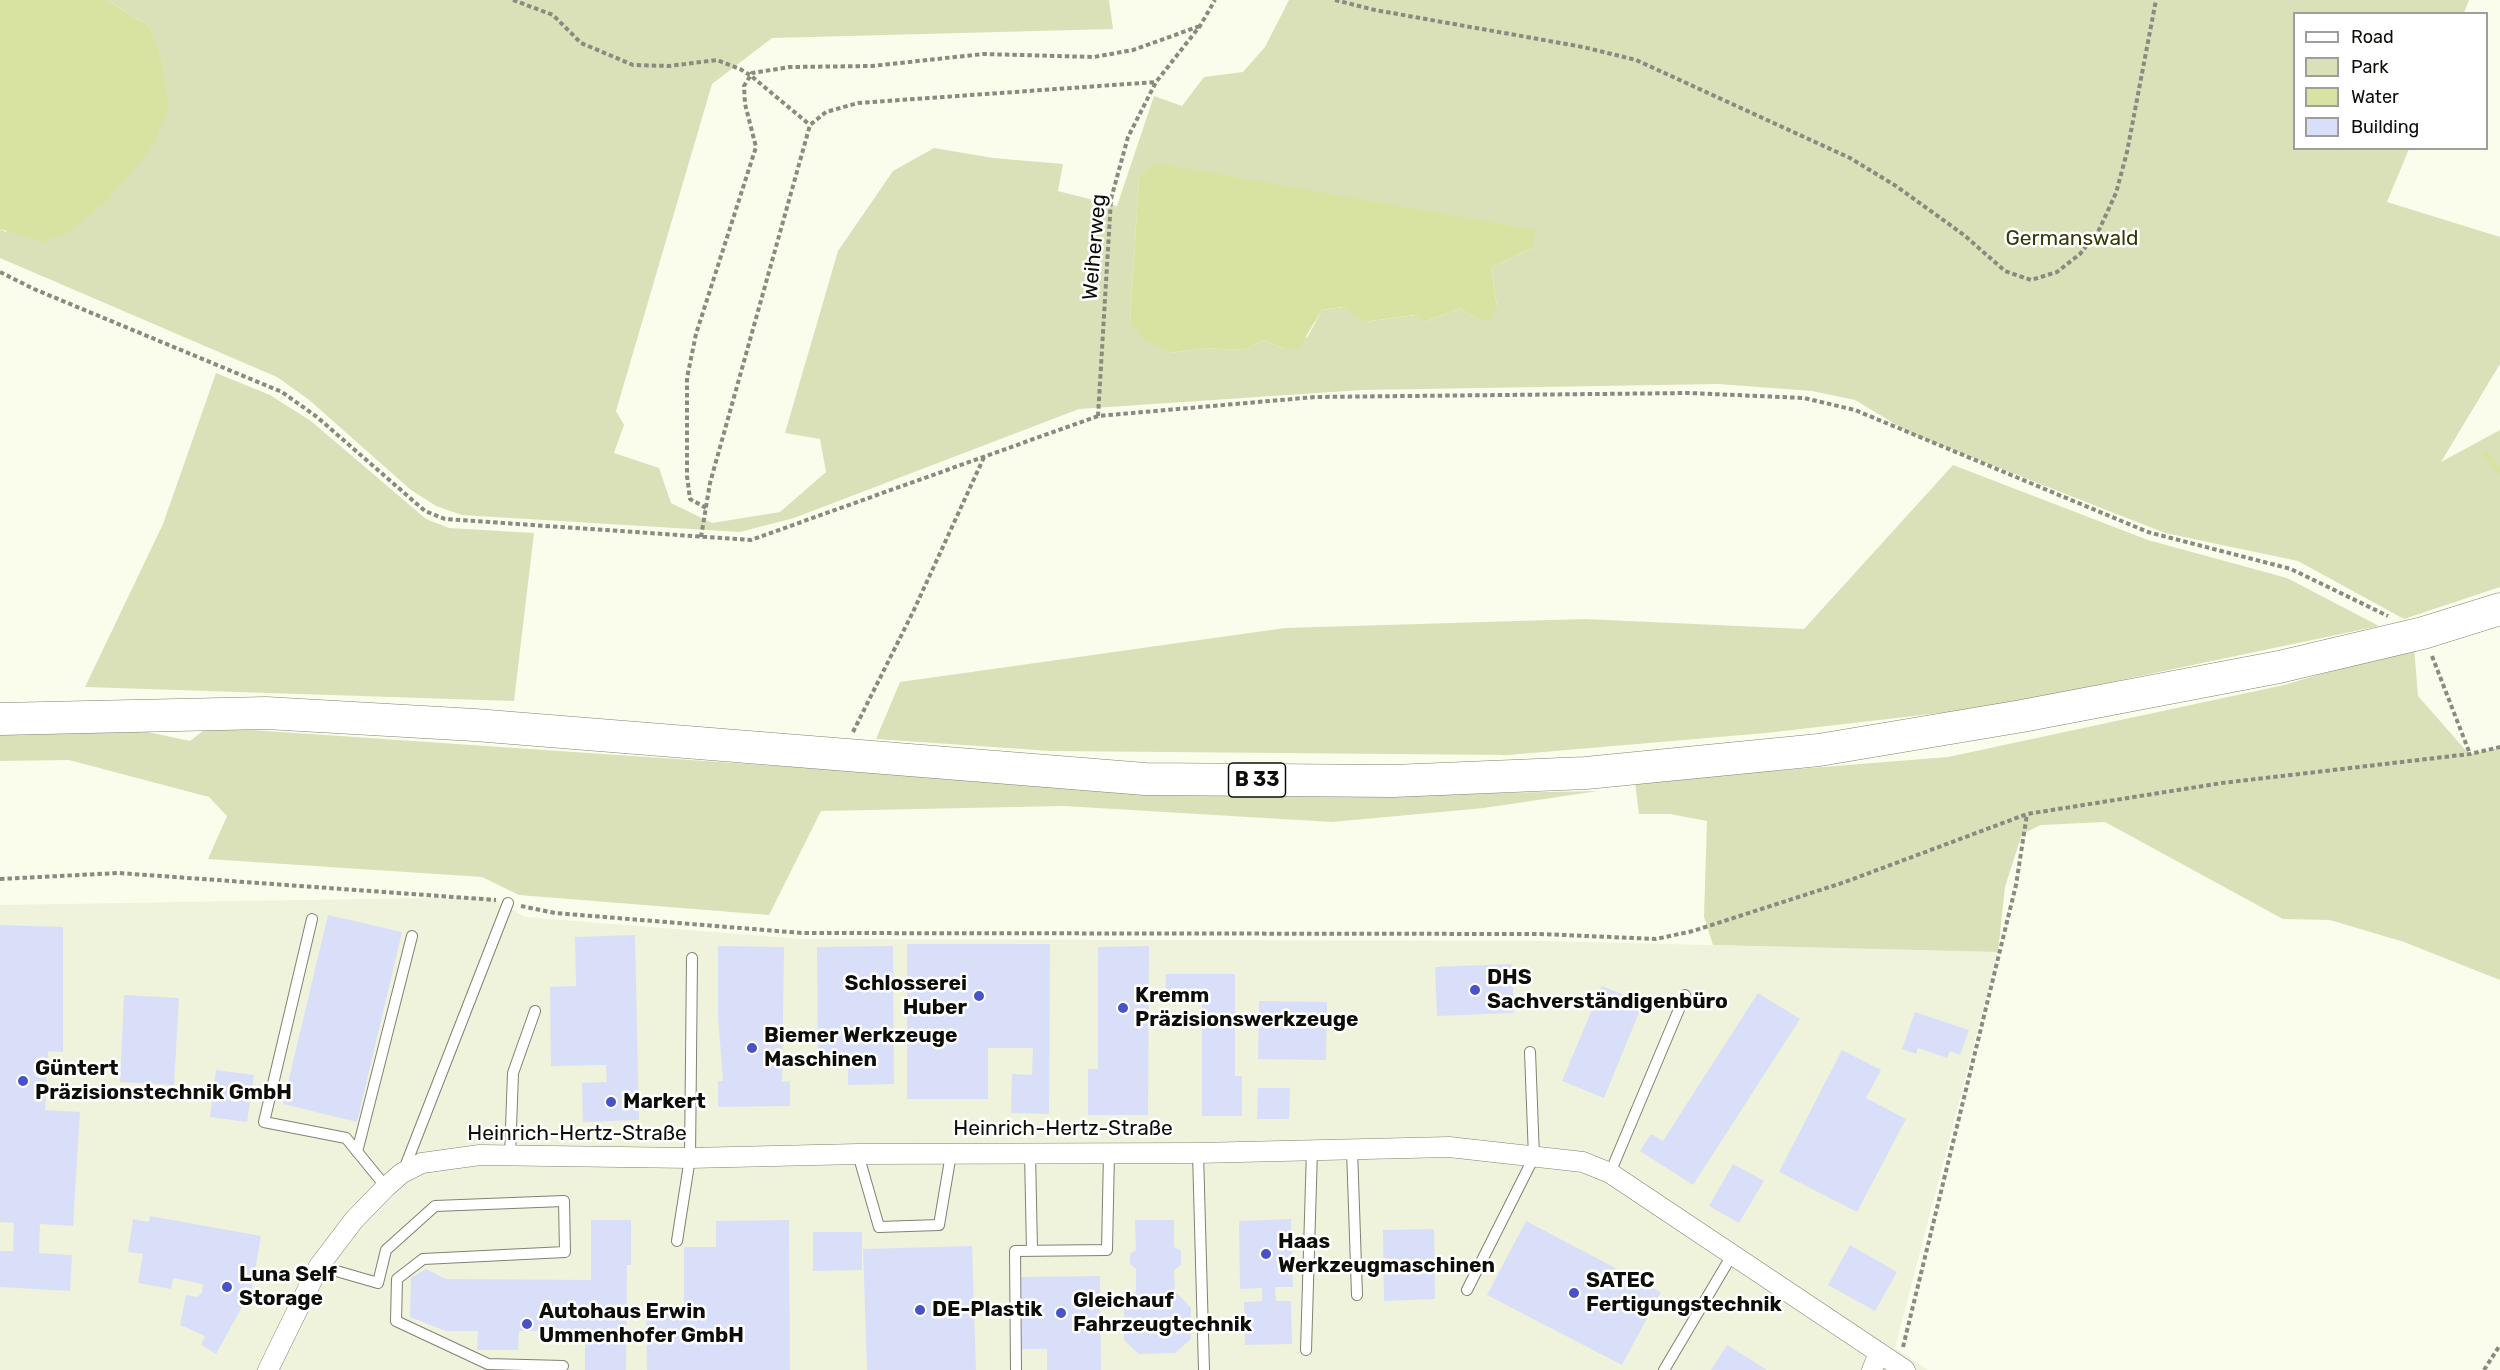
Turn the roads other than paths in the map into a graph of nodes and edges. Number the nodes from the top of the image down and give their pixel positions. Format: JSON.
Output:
{"nodes":[{"id":1,"x":2500,"y":609,"type":"edge"},
{"id":2,"x":0,"y":719,"type":"edge"},
{"id":3,"x":508,"y":903,"type":"road end"},
{"id":4,"x":312,"y":920,"type":"dead end"},
{"id":5,"x":412,"y":936,"type":"dead end"},
{"id":6,"x":692,"y":958,"type":"dead end"},
{"id":7,"x":1685,"y":995,"type":"dead end"},
{"id":8,"x":535,"y":1011,"type":"dead end"},
{"id":9,"x":1530,"y":1052,"type":"dead end"},
{"id":10,"x":1352,"y":1149,"type":"junction"},
{"id":11,"x":1312,"y":1150,"type":"junction"},
{"id":12,"x":357,"y":1152,"type":"junction"},
{"id":13,"x":1109,"y":1153,"type":"junction"},
{"id":14,"x":1198,"y":1153,"type":"junction"},
{"id":15,"x":858,"y":1154,"type":"junction"},
{"id":16,"x":951,"y":1154,"type":"junction"},
{"id":17,"x":1030,"y":1154,"type":"junction"},
{"id":18,"x":510,"y":1155,"type":"junction"},
{"id":19,"x":1534,"y":1157,"type":"junction"},
{"id":20,"x":690,"y":1158,"type":"junction"},
{"id":21,"x":402,"y":1173,"type":"junction"},
{"id":22,"x":1610,"y":1173,"type":"junction"},
{"id":23,"x":386,"y":1187,"type":"junction"},
{"id":24,"x":677,"y":1241,"type":"dead end"},
{"id":25,"x":1032,"y":1250,"type":"junction"},
{"id":26,"x":1732,"y":1255,"type":"junction"},
{"id":27,"x":319,"y":1266,"type":"junction"},
{"id":28,"x":378,"y":1283,"type":"junction"},
{"id":29,"x":397,"y":1289,"type":"junction"},
{"id":30,"x":1467,"y":1290,"type":"dead end"},
{"id":31,"x":1357,"y":1295,"type":"dead end"},
{"id":32,"x":1306,"y":1350,"type":"dead end"},
{"id":33,"x":1876,"y":1361,"type":"edge"},
{"id":34,"x":563,"y":1366,"type":"dead end"},
{"id":35,"x":1902,"y":1368,"type":"edge"},
{"id":36,"x":268,"y":1370,"type":"edge"},
{"id":37,"x":1016,"y":1370,"type":"edge"},
{"id":38,"x":1204,"y":1370,"type":"edge"},
{"id":39,"x":1664,"y":1370,"type":"edge"}],
"edges":[{"from":1,"to":2,"type":"main road","number":"B 33"},
{"from":3,"to":21,"type":"lane"},
{"from":4,"to":12,"type":"lane"},
{"from":5,"to":12,"type":"lane"},
{"from":6,"to":20,"type":"lane"},
{"from":7,"to":22,"type":"lane"},
{"from":8,"to":18,"type":"lane"},
{"from":9,"to":19,"type":"lane"},
{"from":10,"to":11,"type":"street","name":"Heinrich-Hertz-Straße"},
{"from":10,"to":19,"type":"street","name":"Heinrich-Hertz-Straße"},
{"from":10,"to":31,"type":"lane"},
{"from":11,"to":14,"type":"street","name":"Heinrich-Hertz-Straße"},
{"from":11,"to":32,"type":"lane"},
{"from":12,"to":23,"type":"lane"},
{"from":13,"to":14,"type":"street","name":"Heinrich-Hertz-Straße"},
{"from":13,"to":17,"type":"street","name":"Heinrich-Hertz-Straße"},
{"from":13,"to":25,"type":"lane"},
{"from":14,"to":38,"type":"lane"},
{"from":15,"to":16,"type":"street","name":"Heinrich-Hertz-Straße"},
{"from":15,"to":16,"type":"lane"},
{"from":15,"to":20,"type":"street","name":"Heinrich-Hertz-Straße"},
{"from":16,"to":17,"type":"street","name":"Heinrich-Hertz-Straße"},
{"from":17,"to":25,"type":"lane"},
{"from":18,"to":20,"type":"street","name":"Heinrich-Hertz-Straße"},
{"from":18,"to":21,"type":"street","name":"Heinrich-Hertz-Straße"},
{"from":19,"to":22,"type":"street","name":"Heinrich-Hertz-Straße"},
{"from":19,"to":30,"type":"lane"},
{"from":20,"to":24,"type":"lane"},
{"from":21,"to":23,"type":"street","name":"Heinrich-Hertz-Straße"},
{"from":22,"to":26,"type":"street","name":"Heinrich-Hertz-Straße"},
{"from":23,"to":27,"type":"street","name":"Heinrich-Hertz-Straße"},
{"from":25,"to":37,"type":"lane"},
{"from":26,"to":33,"type":"street","name":"Heinrich-Hertz-Straße"},
{"from":26,"to":39,"type":"lane"},
{"from":27,"to":28,"type":"lane"},
{"from":27,"to":36,"type":"street","name":"Heinrich-Hertz-Straße"},
{"from":28,"to":29,"type":"lane"},
{"from":28,"to":29,"type":"lane"},
{"from":29,"to":34,"type":"lane"},
{"from":33,"to":35,"type":"street","name":"Heinrich-Hertz-Straße"}]}
